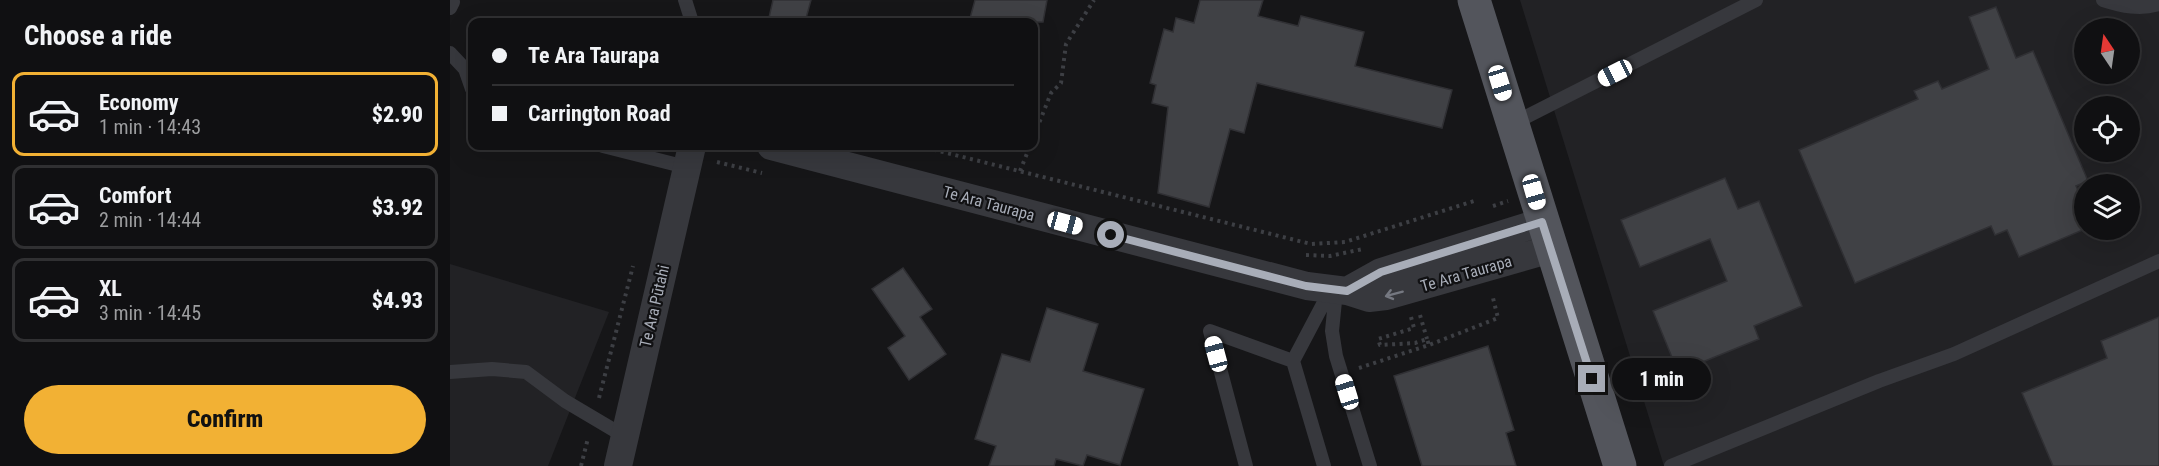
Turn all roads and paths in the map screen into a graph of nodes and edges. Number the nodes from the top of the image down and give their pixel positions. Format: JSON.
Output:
{"nodes":[{"id":1,"x":685,"y":0,"type":"edge"},
{"id":2,"x":1094,"y":0,"type":"edge"},
{"id":3,"x":1474,"y":0,"type":"edge"},
{"id":4,"x":1756,"y":0,"type":"edge"},
{"id":5,"x":2103,"y":0,"type":"edge"},
{"id":6,"x":2159,"y":4,"type":"edge"},
{"id":7,"x":691,"y":18,"type":"edge"},
{"id":8,"x":450,"y":53,"type":"edge"},
{"id":9,"x":468,"y":78,"type":"edge"},
{"id":10,"x":1512,"y":124,"type":"junction"},
{"id":11,"x":1038,"y":126,"type":"edge"},
{"id":12,"x":637,"y":150,"type":"edge"},
{"id":13,"x":786,"y":150,"type":"edge"},
{"id":14,"x":935,"y":150,"type":"edge"},
{"id":15,"x":1028,"y":150,"type":"edge"},
{"id":16,"x":689,"y":156,"type":"edge"},
{"id":17,"x":1020,"y":171,"type":"junction"},
{"id":18,"x":1474,"y":201,"type":"dead end"},
{"id":19,"x":1504,"y":202,"type":"dead end"},
{"id":20,"x":1486,"y":208,"type":"dead end"},
{"id":21,"x":1547,"y":235,"type":"junction"},
{"id":22,"x":1368,"y":247,"type":"dead end"},
{"id":23,"x":1303,"y":255,"type":"dead end"},
{"id":24,"x":635,"y":261,"type":"dead end"},
{"id":25,"x":2159,"y":261,"type":"edge"},
{"id":26,"x":1338,"y":290,"type":"junction"},
{"id":27,"x":1491,"y":292,"type":"dead end"},
{"id":28,"x":1409,"y":314,"type":"dead end"},
{"id":29,"x":1422,"y":322,"type":"dead end"},
{"id":30,"x":1427,"y":339,"type":"junction"},
{"id":31,"x":1429,"y":345,"type":"junction"},
{"id":32,"x":1293,"y":361,"type":"junction"},
{"id":33,"x":1353,"y":370,"type":"dead end"},
{"id":34,"x":450,"y":372,"type":"edge"},
{"id":35,"x":593,"y":418,"type":"junction"},
{"id":36,"x":624,"y":436,"type":"junction"},
{"id":37,"x":581,"y":466,"type":"edge"},
{"id":38,"x":618,"y":466,"type":"edge"},
{"id":39,"x":1246,"y":466,"type":"edge"},
{"id":40,"x":1324,"y":466,"type":"edge"},
{"id":41,"x":1370,"y":466,"type":"edge"},
{"id":42,"x":1620,"y":466,"type":"edge"},
{"id":43,"x":1671,"y":466,"type":"edge"}],
"edges":[{"from":1,"to":7,"type":"lane"},
{"from":2,"to":11,"type":"path"},
{"from":3,"to":10,"type":"main road"},
{"from":4,"to":10,"type":"lane"},
{"from":5,"to":6,"type":"lane"},
{"from":8,"to":9,"type":"lane"},
{"from":10,"to":21,"type":"main road"},
{"from":12,"to":16,"type":"lane"},
{"from":13,"to":26,"type":"street","name":"Te Ara Taurapa"},
{"from":14,"to":17,"type":"path"},
{"from":15,"to":17,"type":"path"},
{"from":16,"to":36,"type":"street","name":"Te Ara Pūtahi"},
{"from":17,"to":18,"type":"path"},
{"from":19,"to":20,"type":"path"},
{"from":21,"to":26,"type":"street","name":"Te Ara Taurapa"},
{"from":21,"to":42,"type":"main road"},
{"from":22,"to":23,"type":"path"},
{"from":24,"to":35,"type":"path"},
{"from":25,"to":43,"type":"lane"},
{"from":26,"to":32,"type":"lane"},
{"from":26,"to":41,"type":"lane"},
{"from":27,"to":31,"type":"path"},
{"from":28,"to":30,"type":"path"},
{"from":29,"to":30,"type":"path"},
{"from":30,"to":31,"type":"path"},
{"from":31,"to":33,"type":"path"},
{"from":32,"to":39,"type":"lane"},
{"from":32,"to":40,"type":"lane"},
{"from":34,"to":35,"type":"lane"},
{"from":35,"to":36,"type":"lane"},
{"from":35,"to":37,"type":"path"},
{"from":36,"to":38,"type":"street","name":"Te Ara Pūtahi"}]}
